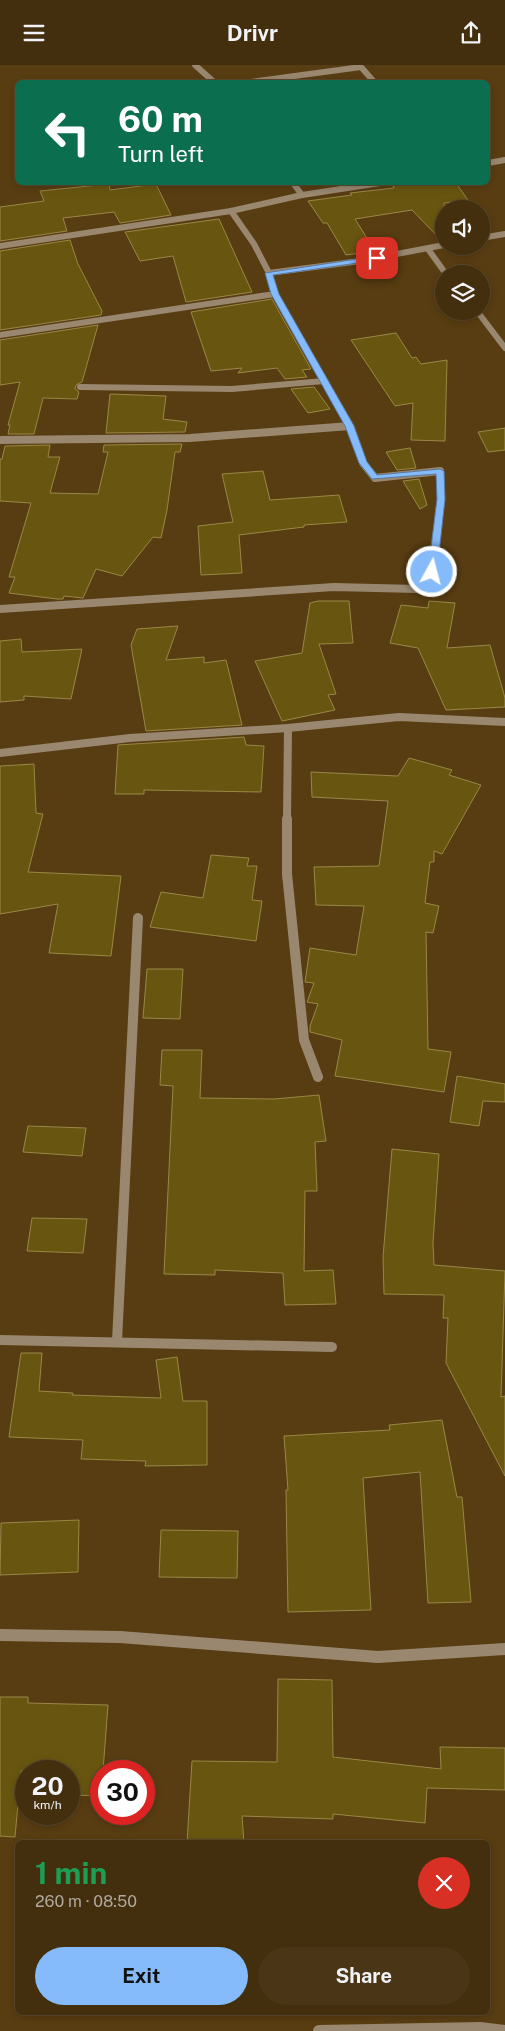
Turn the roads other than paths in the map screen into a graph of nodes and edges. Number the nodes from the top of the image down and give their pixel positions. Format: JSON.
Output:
{"nodes":[{"id":1,"x":195,"y":65,"type":"edge"},
{"id":2,"x":212,"y":80,"type":"edge"},
{"id":3,"x":265,"y":80,"type":"edge"},
{"id":4,"x":373,"y":80,"type":"edge"},
{"id":5,"x":505,"y":160,"type":"edge"},
{"id":6,"x":490,"y":163,"type":"edge"},
{"id":7,"x":294,"y":185,"type":"edge"},
{"id":8,"x":367,"y":185,"type":"edge"},
{"id":9,"x":302,"y":195,"type":"junction"},
{"id":10,"x":231,"y":211,"type":"junction"},
{"id":11,"x":505,"y":234,"type":"edge"},
{"id":12,"x":490,"y":236,"type":"edge"},
{"id":13,"x":0,"y":246,"type":"edge"},
{"id":14,"x":435,"y":247,"type":"edge"},
{"id":15,"x":428,"y":249,"type":"junction"},
{"id":16,"x":440,"y":265,"type":"edge"},
{"id":17,"x":269,"y":273,"type":"junction"},
{"id":18,"x":275,"y":294,"type":"junction"},
{"id":19,"x":484,"y":320,"type":"edge"},
{"id":20,"x":0,"y":335,"type":"edge"},
{"id":21,"x":505,"y":349,"type":"edge"},
{"id":22,"x":324,"y":381,"type":"junction"},
{"id":23,"x":80,"y":387,"type":"dead end"},
{"id":24,"x":350,"y":426,"type":"junction"},
{"id":25,"x":0,"y":440,"type":"edge"},
{"id":26,"x":0,"y":609,"type":"edge"},
{"id":27,"x":505,"y":722,"type":"edge"},
{"id":28,"x":288,"y":728,"type":"junction"},
{"id":29,"x":0,"y":753,"type":"edge"},
{"id":30,"x":138,"y":918,"type":"dead end"},
{"id":31,"x":318,"y":1077,"type":"dead end"},
{"id":32,"x":0,"y":1340,"type":"edge"},
{"id":33,"x":117,"y":1341,"type":"junction"},
{"id":34,"x":332,"y":1347,"type":"dead end"},
{"id":35,"x":0,"y":1635,"type":"edge"},
{"id":36,"x":505,"y":1649,"type":"edge"},
{"id":37,"x":319,"y":2031,"type":"edge"},
{"id":38,"x":505,"y":2031,"type":"edge"}],
"edges":[{"from":1,"to":2,"type":"street"},
{"from":3,"to":4,"type":"street"},
{"from":5,"to":6,"type":"street"},
{"from":7,"to":9,"type":"street"},
{"from":8,"to":9,"type":"street"},
{"from":9,"to":10,"type":"street"},
{"from":10,"to":13,"type":"street"},
{"from":10,"to":17,"type":"street"},
{"from":11,"to":12,"type":"street"},
{"from":14,"to":15,"type":"street"},
{"from":15,"to":16,"type":"street"},
{"from":15,"to":17,"type":"street"},
{"from":17,"to":18,"type":"street"},
{"from":18,"to":20,"type":"street"},
{"from":18,"to":22,"type":"street"},
{"from":19,"to":21,"type":"street"},
{"from":22,"to":23,"type":"street"},
{"from":22,"to":24,"type":"street"},
{"from":24,"to":25,"type":"street"},
{"from":24,"to":26,"type":"street"},
{"from":27,"to":28,"type":"street"},
{"from":28,"to":29,"type":"street"},
{"from":28,"to":31,"type":"street"},
{"from":30,"to":33,"type":"street"},
{"from":32,"to":33,"type":"street"},
{"from":33,"to":34,"type":"street"},
{"from":35,"to":36,"type":"street"},
{"from":37,"to":38,"type":"street"}]}
